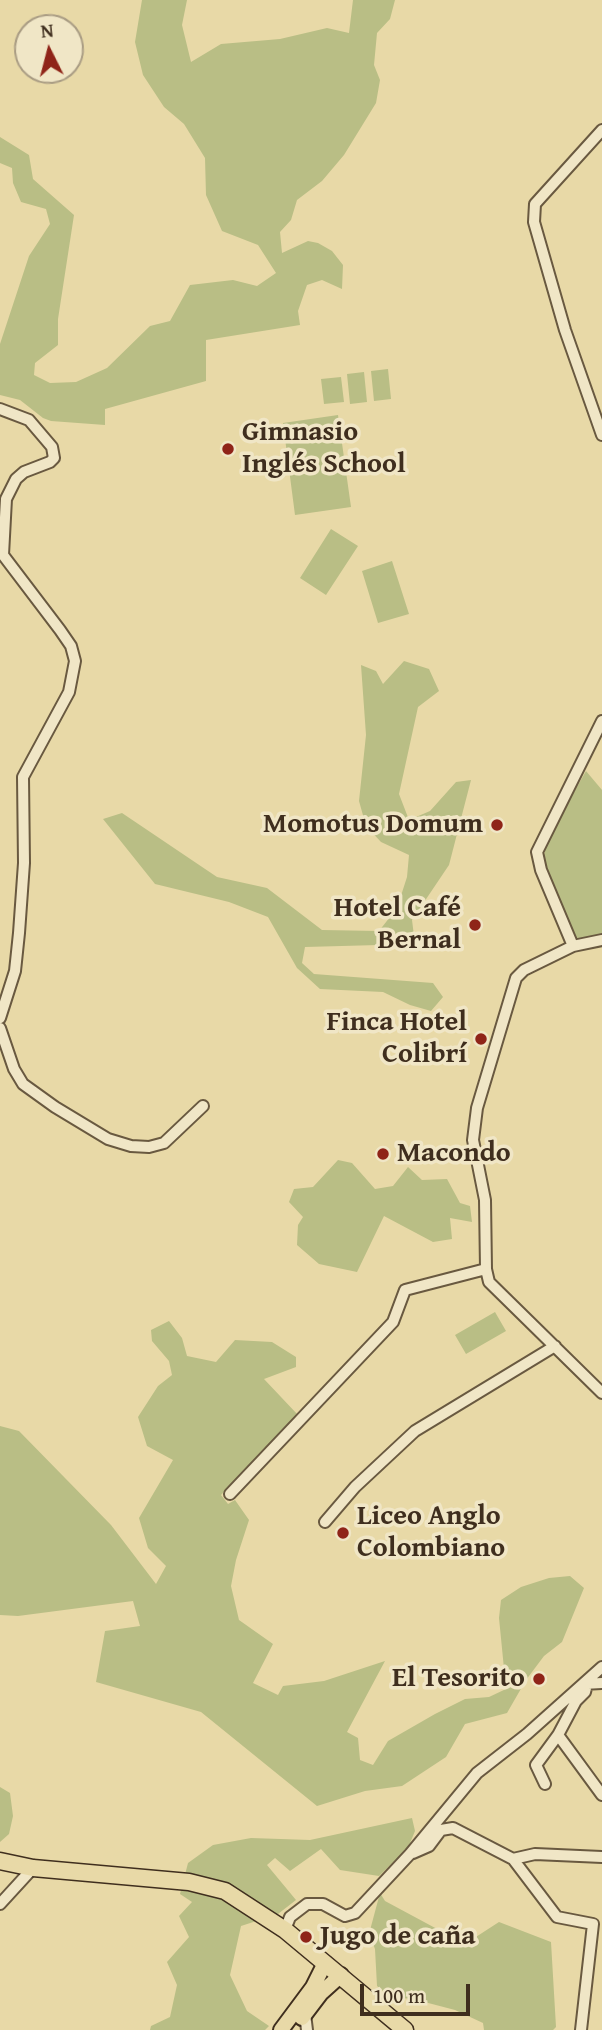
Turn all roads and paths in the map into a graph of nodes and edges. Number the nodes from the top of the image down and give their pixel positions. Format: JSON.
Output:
{"nodes":[{"id":1,"x":602,"y":130,"type":"edge"},
{"id":2,"x":0,"y":408,"type":"edge"},
{"id":3,"x":602,"y":435,"type":"edge"},
{"id":4,"x":602,"y":721,"type":"edge"},
{"id":5,"x":602,"y":940,"type":"edge"},
{"id":6,"x":573,"y":946,"type":"junction"},
{"id":7,"x":0,"y":1018,"type":"edge"},
{"id":8,"x":0,"y":1028,"type":"edge"},
{"id":9,"x":203,"y":1106,"type":"dead end"},
{"id":10,"x":486,"y":1269,"type":"junction"},
{"id":11,"x":555,"y":1346,"type":"junction"},
{"id":12,"x":602,"y":1393,"type":"edge"},
{"id":13,"x":230,"y":1494,"type":"dead end"},
{"id":14,"x":325,"y":1522,"type":"dead end"},
{"id":15,"x":602,"y":1667,"type":"edge"},
{"id":16,"x":602,"y":1682,"type":"edge"},
{"id":17,"x":584,"y":1684,"type":"junction"},
{"id":18,"x":558,"y":1735,"type":"junction"},
{"id":19,"x":545,"y":1784,"type":"dead end"},
{"id":20,"x":602,"y":1795,"type":"edge"},
{"id":21,"x":410,"y":1854,"type":"junction"},
{"id":22,"x":602,"y":1857,"type":"edge"},
{"id":23,"x":513,"y":1859,"type":"junction"},
{"id":24,"x":0,"y":1861,"type":"edge"},
{"id":25,"x":33,"y":1868,"type":"junction"},
{"id":26,"x":0,"y":1904,"type":"edge"},
{"id":27,"x":285,"y":1930,"type":"junction"},
{"id":28,"x":325,"y":1963,"type":"junction"},
{"id":29,"x":341,"y":1975,"type":"junction"},
{"id":30,"x":304,"y":2014,"type":"junction"},
{"id":31,"x":281,"y":2030,"type":"edge"},
{"id":32,"x":292,"y":2030,"type":"edge"},
{"id":33,"x":307,"y":2030,"type":"edge"},
{"id":34,"x":405,"y":2030,"type":"edge"},
{"id":35,"x":580,"y":2030,"type":"edge"}],
"edges":[{"from":1,"to":3,"type":"street"},
{"from":2,"to":7,"type":"street"},
{"from":4,"to":6,"type":"street"},
{"from":5,"to":6,"type":"street"},
{"from":6,"to":10,"type":"street"},
{"from":8,"to":9,"type":"street"},
{"from":10,"to":11,"type":"street"},
{"from":10,"to":13,"type":"street"},
{"from":11,"to":12,"type":"street"},
{"from":11,"to":14,"type":"street"},
{"from":15,"to":17,"type":"street"},
{"from":16,"to":17,"type":"street"},
{"from":17,"to":18,"type":"street"},
{"from":17,"to":21,"type":"street"},
{"from":18,"to":19,"type":"street"},
{"from":18,"to":20,"type":"street"},
{"from":21,"to":23,"type":"street"},
{"from":21,"to":27,"type":"street"},
{"from":22,"to":23,"type":"street"},
{"from":23,"to":35,"type":"street"},
{"from":24,"to":25,"type":"highway"},
{"from":25,"to":26,"type":"street"},
{"from":25,"to":27,"type":"highway"},
{"from":27,"to":28,"type":"highway"},
{"from":28,"to":29,"type":"highway"},
{"from":28,"to":31,"type":"main road"},
{"from":29,"to":30,"type":"main road"},
{"from":29,"to":34,"type":"highway"},
{"from":30,"to":32,"type":"main road"},
{"from":30,"to":33,"type":"street"}]}
